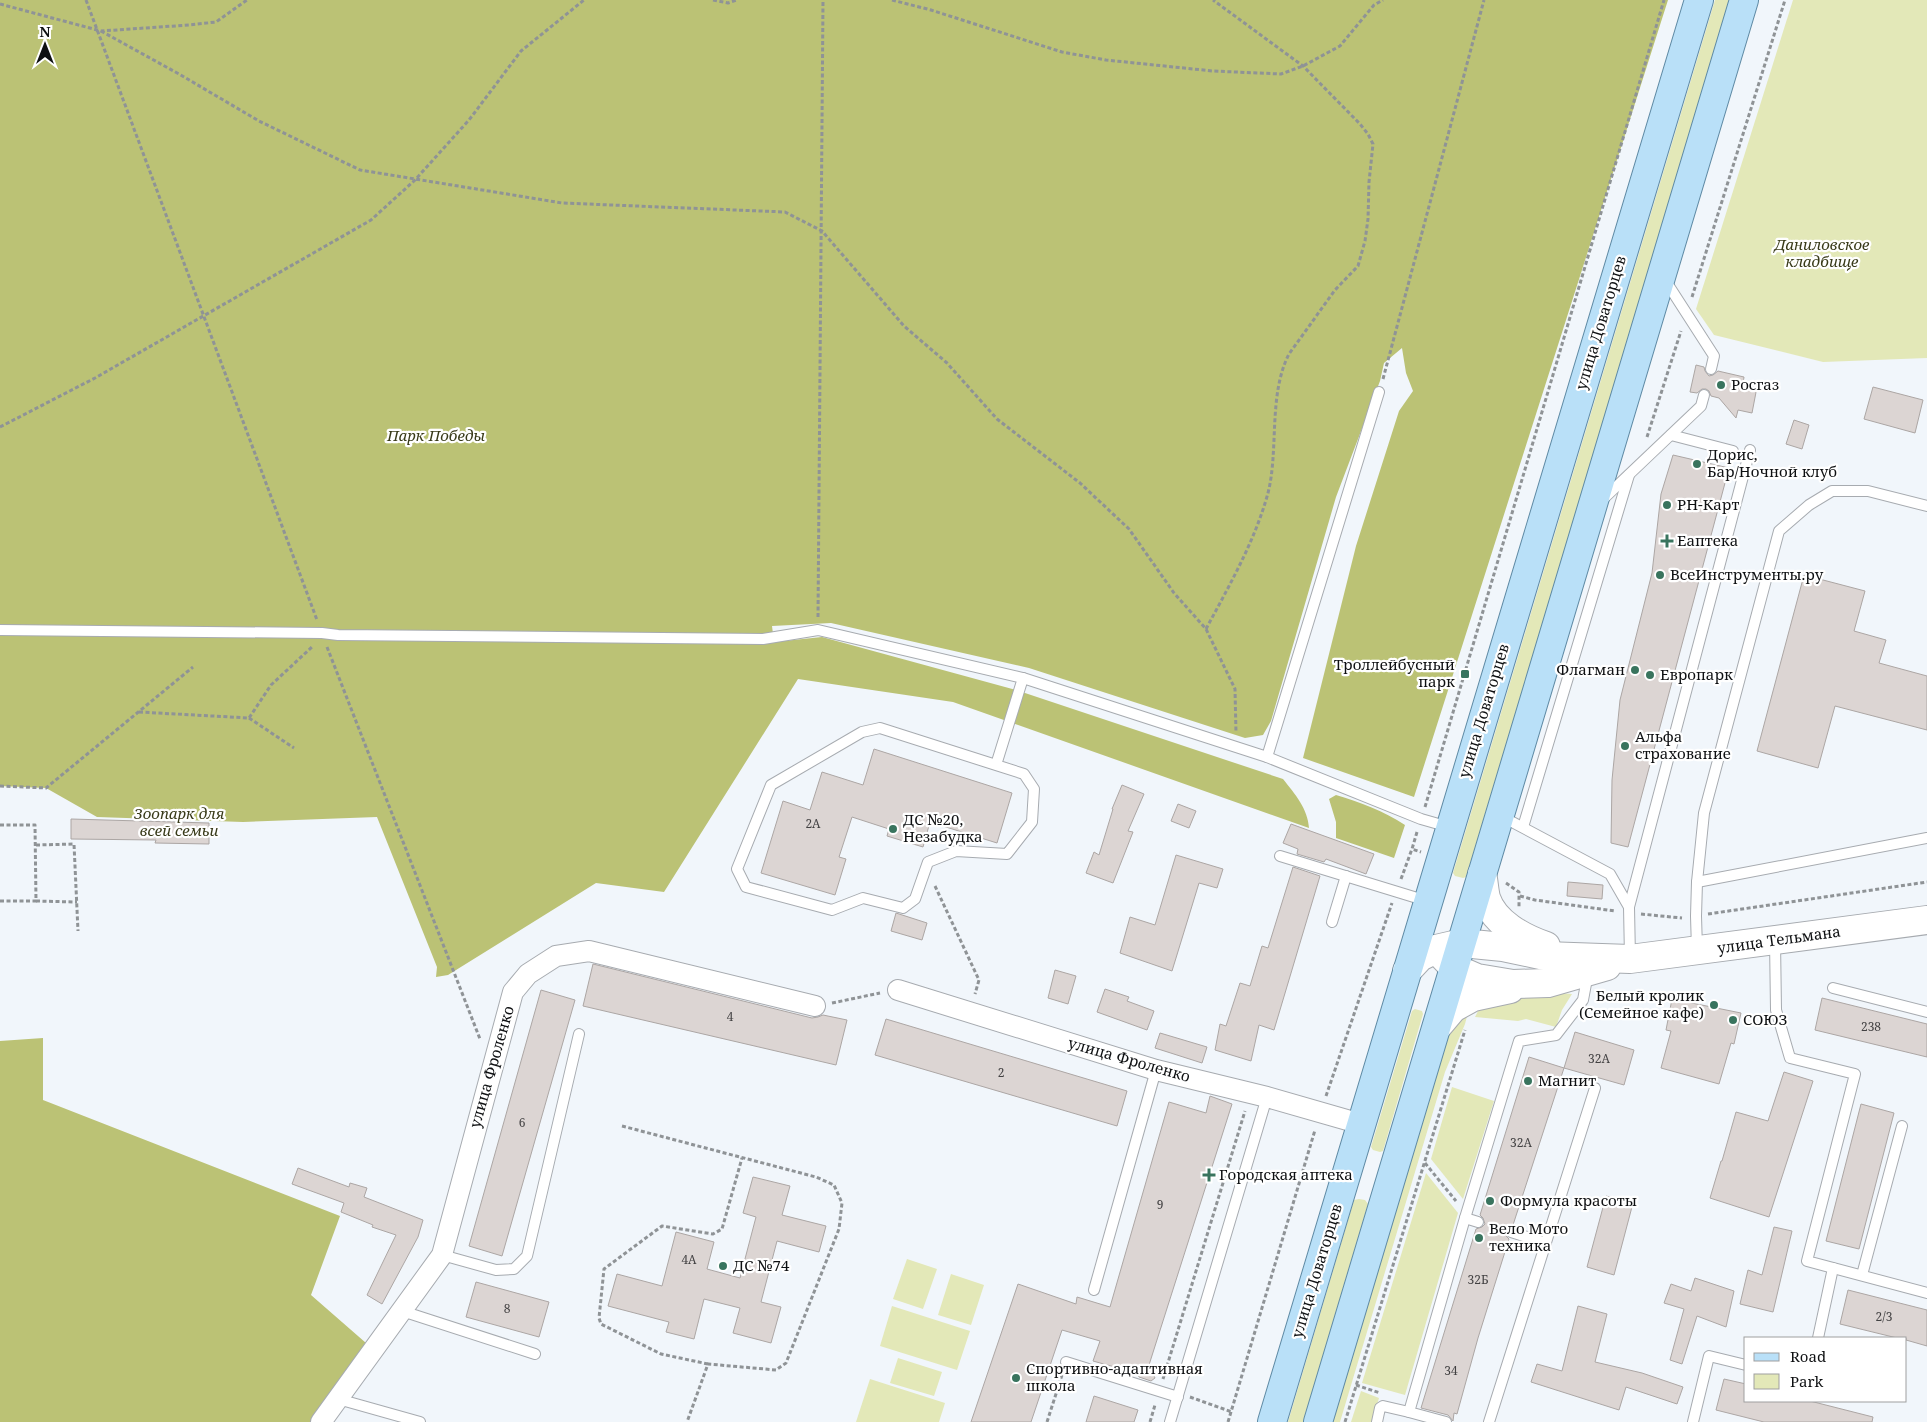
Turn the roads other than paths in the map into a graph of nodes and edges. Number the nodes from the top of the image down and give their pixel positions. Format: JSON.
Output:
{"nodes":[{"id":1,"x":1698,"y":0,"type":"edge"},
{"id":2,"x":1744,"y":0,"type":"edge"},
{"id":3,"x":1662,"y":275,"type":"junction"},
{"id":4,"x":1711,"y":369,"type":"dead end"},
{"id":5,"x":1379,"y":392,"type":"road end"},
{"id":6,"x":1704,"y":395,"type":"dead end"},
{"id":7,"x":1671,"y":435,"type":"junction"},
{"id":8,"x":1750,"y":450,"type":"dead end"},
{"id":9,"x":1733,"y":451,"type":"dead end"},
{"id":10,"x":1633,"y":472,"type":"junction"},
{"id":11,"x":1927,"y":506,"type":"edge"},
{"id":12,"x":1592,"y":510,"type":"junction"},
{"id":13,"x":0,"y":630,"type":"edge"},
{"id":14,"x":1023,"y":678,"type":"junction"},
{"id":15,"x":1267,"y":757,"type":"junction"},
{"id":16,"x":996,"y":765,"type":"junction"},
{"id":17,"x":1511,"y":821,"type":"junction"},
{"id":18,"x":1449,"y":827,"type":"junction"},
{"id":19,"x":1927,"y":838,"type":"edge"},
{"id":20,"x":1280,"y":856,"type":"dead end"},
{"id":21,"x":1346,"y":876,"type":"junction"},
{"id":22,"x":1494,"y":878,"type":"junction"},
{"id":23,"x":1697,"y":882,"type":"junction"},
{"id":24,"x":1428,"y":904,"type":"junction"},
{"id":25,"x":1629,"y":910,"type":"junction"},
{"id":26,"x":1927,"y":920,"type":"edge"},
{"id":27,"x":1332,"y":922,"type":"dead end"},
{"id":28,"x":1775,"y":941,"type":"junction"},
{"id":29,"x":1697,"y":951,"type":"junction"},
{"id":30,"x":1451,"y":953,"type":"junction"},
{"id":31,"x":1630,"y":960,"type":"junction"},
{"id":32,"x":1584,"y":965,"type":"junction"},
{"id":33,"x":1407,"y":971,"type":"junction"},
{"id":34,"x":1548,"y":983,"type":"junction"},
{"id":35,"x":1833,"y":988,"type":"dead end"},
{"id":36,"x":898,"y":990,"type":"road end"},
{"id":37,"x":815,"y":1006,"type":"road end"},
{"id":38,"x":1927,"y":1012,"type":"edge"},
{"id":39,"x":1436,"y":1028,"type":"junction"},
{"id":40,"x":579,"y":1034,"type":"dead end"},
{"id":41,"x":1156,"y":1070,"type":"junction"},
{"id":42,"x":1595,"y":1088,"type":"dead end"},
{"id":43,"x":1259,"y":1095,"type":"junction"},
{"id":44,"x":1361,"y":1124,"type":"junction"},
{"id":45,"x":1902,"y":1126,"type":"dead end"},
{"id":46,"x":1346,"y":1174,"type":"junction"},
{"id":47,"x":1389,"y":1184,"type":"junction"},
{"id":48,"x":1465,"y":1215,"type":"junction"},
{"id":49,"x":1478,"y":1222,"type":"dead end"},
{"id":50,"x":1511,"y":1232,"type":"dead end"},
{"id":51,"x":1546,"y":1243,"type":"junction"},
{"id":52,"x":442,"y":1255,"type":"junction"},
{"id":53,"x":1833,"y":1268,"type":"junction"},
{"id":54,"x":1862,"y":1275,"type":"junction"},
{"id":55,"x":1094,"y":1290,"type":"dead end"},
{"id":56,"x":1927,"y":1292,"type":"edge"},
{"id":57,"x":402,"y":1311,"type":"junction"},
{"id":58,"x":1818,"y":1337,"type":"edge"},
{"id":59,"x":535,"y":1354,"type":"dead end"},
{"id":60,"x":1066,"y":1362,"type":"road end"},
{"id":61,"x":1744,"y":1364,"type":"edge"},
{"id":62,"x":1178,"y":1395,"type":"junction"},
{"id":63,"x":338,"y":1399,"type":"junction"},
{"id":64,"x":1409,"y":1412,"type":"junction"},
{"id":65,"x":321,"y":1422,"type":"edge"},
{"id":66,"x":420,"y":1422,"type":"edge"},
{"id":67,"x":1170,"y":1422,"type":"edge"},
{"id":68,"x":1272,"y":1422,"type":"edge"},
{"id":69,"x":1318,"y":1422,"type":"edge"},
{"id":70,"x":1377,"y":1422,"type":"edge"},
{"id":71,"x":1446,"y":1422,"type":"edge"},
{"id":72,"x":1490,"y":1422,"type":"edge"},
{"id":73,"x":1693,"y":1422,"type":"edge"}],
"edges":[{"from":1,"to":18,"type":"main road","name":"улица Доваторцев"},
{"from":2,"to":3,"type":"main road"},
{"from":3,"to":4,"type":"lane"},
{"from":3,"to":12,"type":"main road"},
{"from":5,"to":15,"type":"lane"},
{"from":6,"to":7,"type":"lane"},
{"from":7,"to":9,"type":"lane"},
{"from":7,"to":10,"type":"lane"},
{"from":8,"to":25,"type":"lane"},
{"from":10,"to":12,"type":"lane"},
{"from":10,"to":17,"type":"lane"},
{"from":11,"to":23,"type":"lane"},
{"from":12,"to":17,"type":"main road"},
{"from":13,"to":14,"type":"lane"},
{"from":14,"to":15,"type":"lane"},
{"from":14,"to":16,"type":"lane"},
{"from":15,"to":18,"type":"lane"},
{"from":16,"to":16,"type":"lane"},
{"from":17,"to":22,"type":"main road"},
{"from":17,"to":25,"type":"lane"},
{"from":18,"to":24,"type":"main road","name":"улица Доваторцев"},
{"from":19,"to":23,"type":"lane"},
{"from":20,"to":21,"type":"lane"},
{"from":21,"to":24,"type":"lane"},
{"from":21,"to":27,"type":"lane"},
{"from":22,"to":30,"type":"main road"},
{"from":22,"to":32,"type":"street","name":"улица Тельмана"},
{"from":23,"to":29,"type":"lane"},
{"from":24,"to":30,"type":"street"},
{"from":24,"to":33,"type":"main road","name":"улица Доваторцев"},
{"from":25,"to":31,"type":"lane"},
{"from":26,"to":28,"type":"street","name":"улица Тельмана"},
{"from":28,"to":29,"type":"street","name":"улица Тельмана"},
{"from":28,"to":53,"type":"lane"},
{"from":29,"to":31,"type":"street","name":"улица Тельмана"},
{"from":30,"to":32,"type":"street","name":"улица Тельмана"},
{"from":30,"to":33,"type":"street"},
{"from":30,"to":34,"type":"street","name":"улица Тельмана"},
{"from":30,"to":39,"type":"main road"},
{"from":31,"to":32,"type":"street","name":"улица Тельмана"},
{"from":32,"to":34,"type":"street","name":"улица Тельмана"},
{"from":32,"to":48,"type":"lane"},
{"from":33,"to":44,"type":"main road","name":"улица Доваторцев"},
{"from":34,"to":39,"type":"street","name":"улица Тельмана"},
{"from":35,"to":38,"type":"lane"},
{"from":36,"to":41,"type":"street","name":"улица Фроленко"},
{"from":37,"to":52,"type":"street","name":"улица Фроленко"},
{"from":39,"to":47,"type":"main road"},
{"from":40,"to":52,"type":"lane"},
{"from":41,"to":43,"type":"street","name":"улица Фроленко"},
{"from":41,"to":55,"type":"lane"},
{"from":42,"to":51,"type":"lane"},
{"from":43,"to":44,"type":"street","name":"улица Фроленко"},
{"from":43,"to":62,"type":"lane"},
{"from":44,"to":46,"type":"main road","name":"улица Доваторцев"},
{"from":45,"to":54,"type":"lane"},
{"from":46,"to":47,"type":"main road"},
{"from":46,"to":68,"type":"main road","name":"улица Доваторцев"},
{"from":47,"to":69,"type":"main road"},
{"from":48,"to":49,"type":"lane"},
{"from":48,"to":64,"type":"lane"},
{"from":50,"to":51,"type":"lane"},
{"from":51,"to":72,"type":"lane"},
{"from":52,"to":57,"type":"street","name":"улица Фроленко"},
{"from":53,"to":54,"type":"lane"},
{"from":53,"to":58,"type":"lane"},
{"from":54,"to":56,"type":"lane"},
{"from":57,"to":59,"type":"lane"},
{"from":57,"to":63,"type":"street","name":"улица Фроленко"},
{"from":60,"to":62,"type":"lane"},
{"from":61,"to":73,"type":"lane"},
{"from":62,"to":67,"type":"lane"},
{"from":63,"to":65,"type":"street","name":"улица Фроленко"},
{"from":63,"to":66,"type":"lane"},
{"from":64,"to":70,"type":"lane"},
{"from":64,"to":71,"type":"lane"}]}
